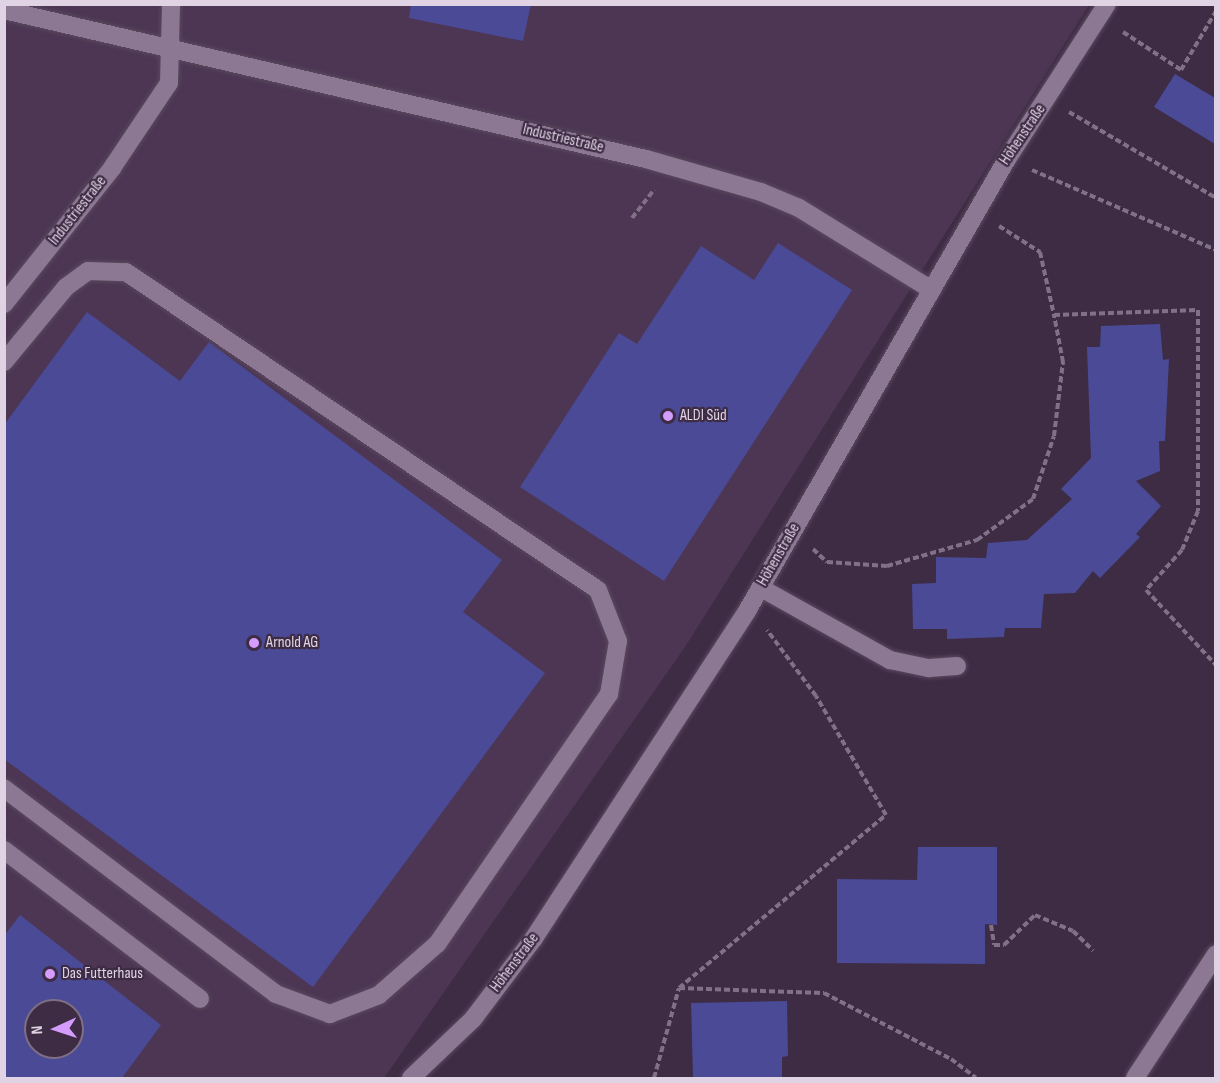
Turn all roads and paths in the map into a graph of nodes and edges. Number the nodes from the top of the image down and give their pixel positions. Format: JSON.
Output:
{"nodes":[{"id":1,"x":171,"y":4,"type":"edge"},
{"id":2,"x":4,"y":10,"type":"edge"},
{"id":3,"x":1103,"y":11,"type":"edge"},
{"id":4,"x":1215,"y":11,"type":"edge"},
{"id":5,"x":172,"y":51,"type":"junction"},
{"id":6,"x":1048,"y":99,"type":"junction"},
{"id":7,"x":1007,"y":159,"type":"junction"},
{"id":8,"x":1215,"y":198,"type":"edge"},
{"id":9,"x":976,"y":211,"type":"junction"},
{"id":10,"x":1215,"y":250,"type":"edge"},
{"id":11,"x":932,"y":290,"type":"junction"},
{"id":12,"x":4,"y":304,"type":"edge"},
{"id":13,"x":1054,"y":315,"type":"junction"},
{"id":14,"x":4,"y":362,"type":"edge"},
{"id":15,"x":805,"y":554,"type":"dead end"},
{"id":16,"x":761,"y":588,"type":"junction"},
{"id":17,"x":747,"y":611,"type":"junction"},
{"id":18,"x":1215,"y":665,"type":"edge"},
{"id":19,"x":957,"y":666,"type":"dead end"},
{"id":20,"x":4,"y":788,"type":"edge"},
{"id":21,"x":4,"y":850,"type":"edge"},
{"id":22,"x":991,"y":924,"type":"dead end"},
{"id":23,"x":1093,"y":950,"type":"dead end"},
{"id":24,"x":1215,"y":954,"type":"edge"},
{"id":25,"x":678,"y":988,"type":"junction"},
{"id":26,"x":200,"y":999,"type":"dead end"},
{"id":27,"x":411,"y":1078,"type":"edge"},
{"id":28,"x":654,"y":1078,"type":"edge"},
{"id":29,"x":976,"y":1078,"type":"edge"},
{"id":30,"x":1135,"y":1078,"type":"edge"}],
"edges":[{"from":1,"to":5,"type":"street","name":"Industriestraße"},
{"from":2,"to":5,"type":"street","name":"Industriestraße"},
{"from":3,"to":4,"type":"path"},
{"from":3,"to":6,"type":"street","name":"Höhenstraße"},
{"from":5,"to":11,"type":"street","name":"Industriestraße"},
{"from":5,"to":12,"type":"street","name":"Industriestraße"},
{"from":6,"to":7,"type":"street","name":"Höhenstraße"},
{"from":6,"to":8,"type":"path"},
{"from":7,"to":9,"type":"street","name":"Höhenstraße"},
{"from":7,"to":10,"type":"path"},
{"from":9,"to":11,"type":"street","name":"Höhenstraße"},
{"from":9,"to":13,"type":"path"},
{"from":11,"to":16,"type":"street","name":"Höhenstraße"},
{"from":13,"to":15,"type":"path"},
{"from":13,"to":18,"type":"path"},
{"from":14,"to":20,"type":"street"},
{"from":16,"to":17,"type":"street","name":"Höhenstraße"},
{"from":16,"to":19,"type":"street"},
{"from":17,"to":25,"type":"path"},
{"from":17,"to":27,"type":"street","name":"Höhenstraße"},
{"from":21,"to":26,"type":"street"},
{"from":22,"to":23,"type":"path"},
{"from":24,"to":30,"type":"street"},
{"from":25,"to":28,"type":"path"},
{"from":25,"to":29,"type":"path"}]}
